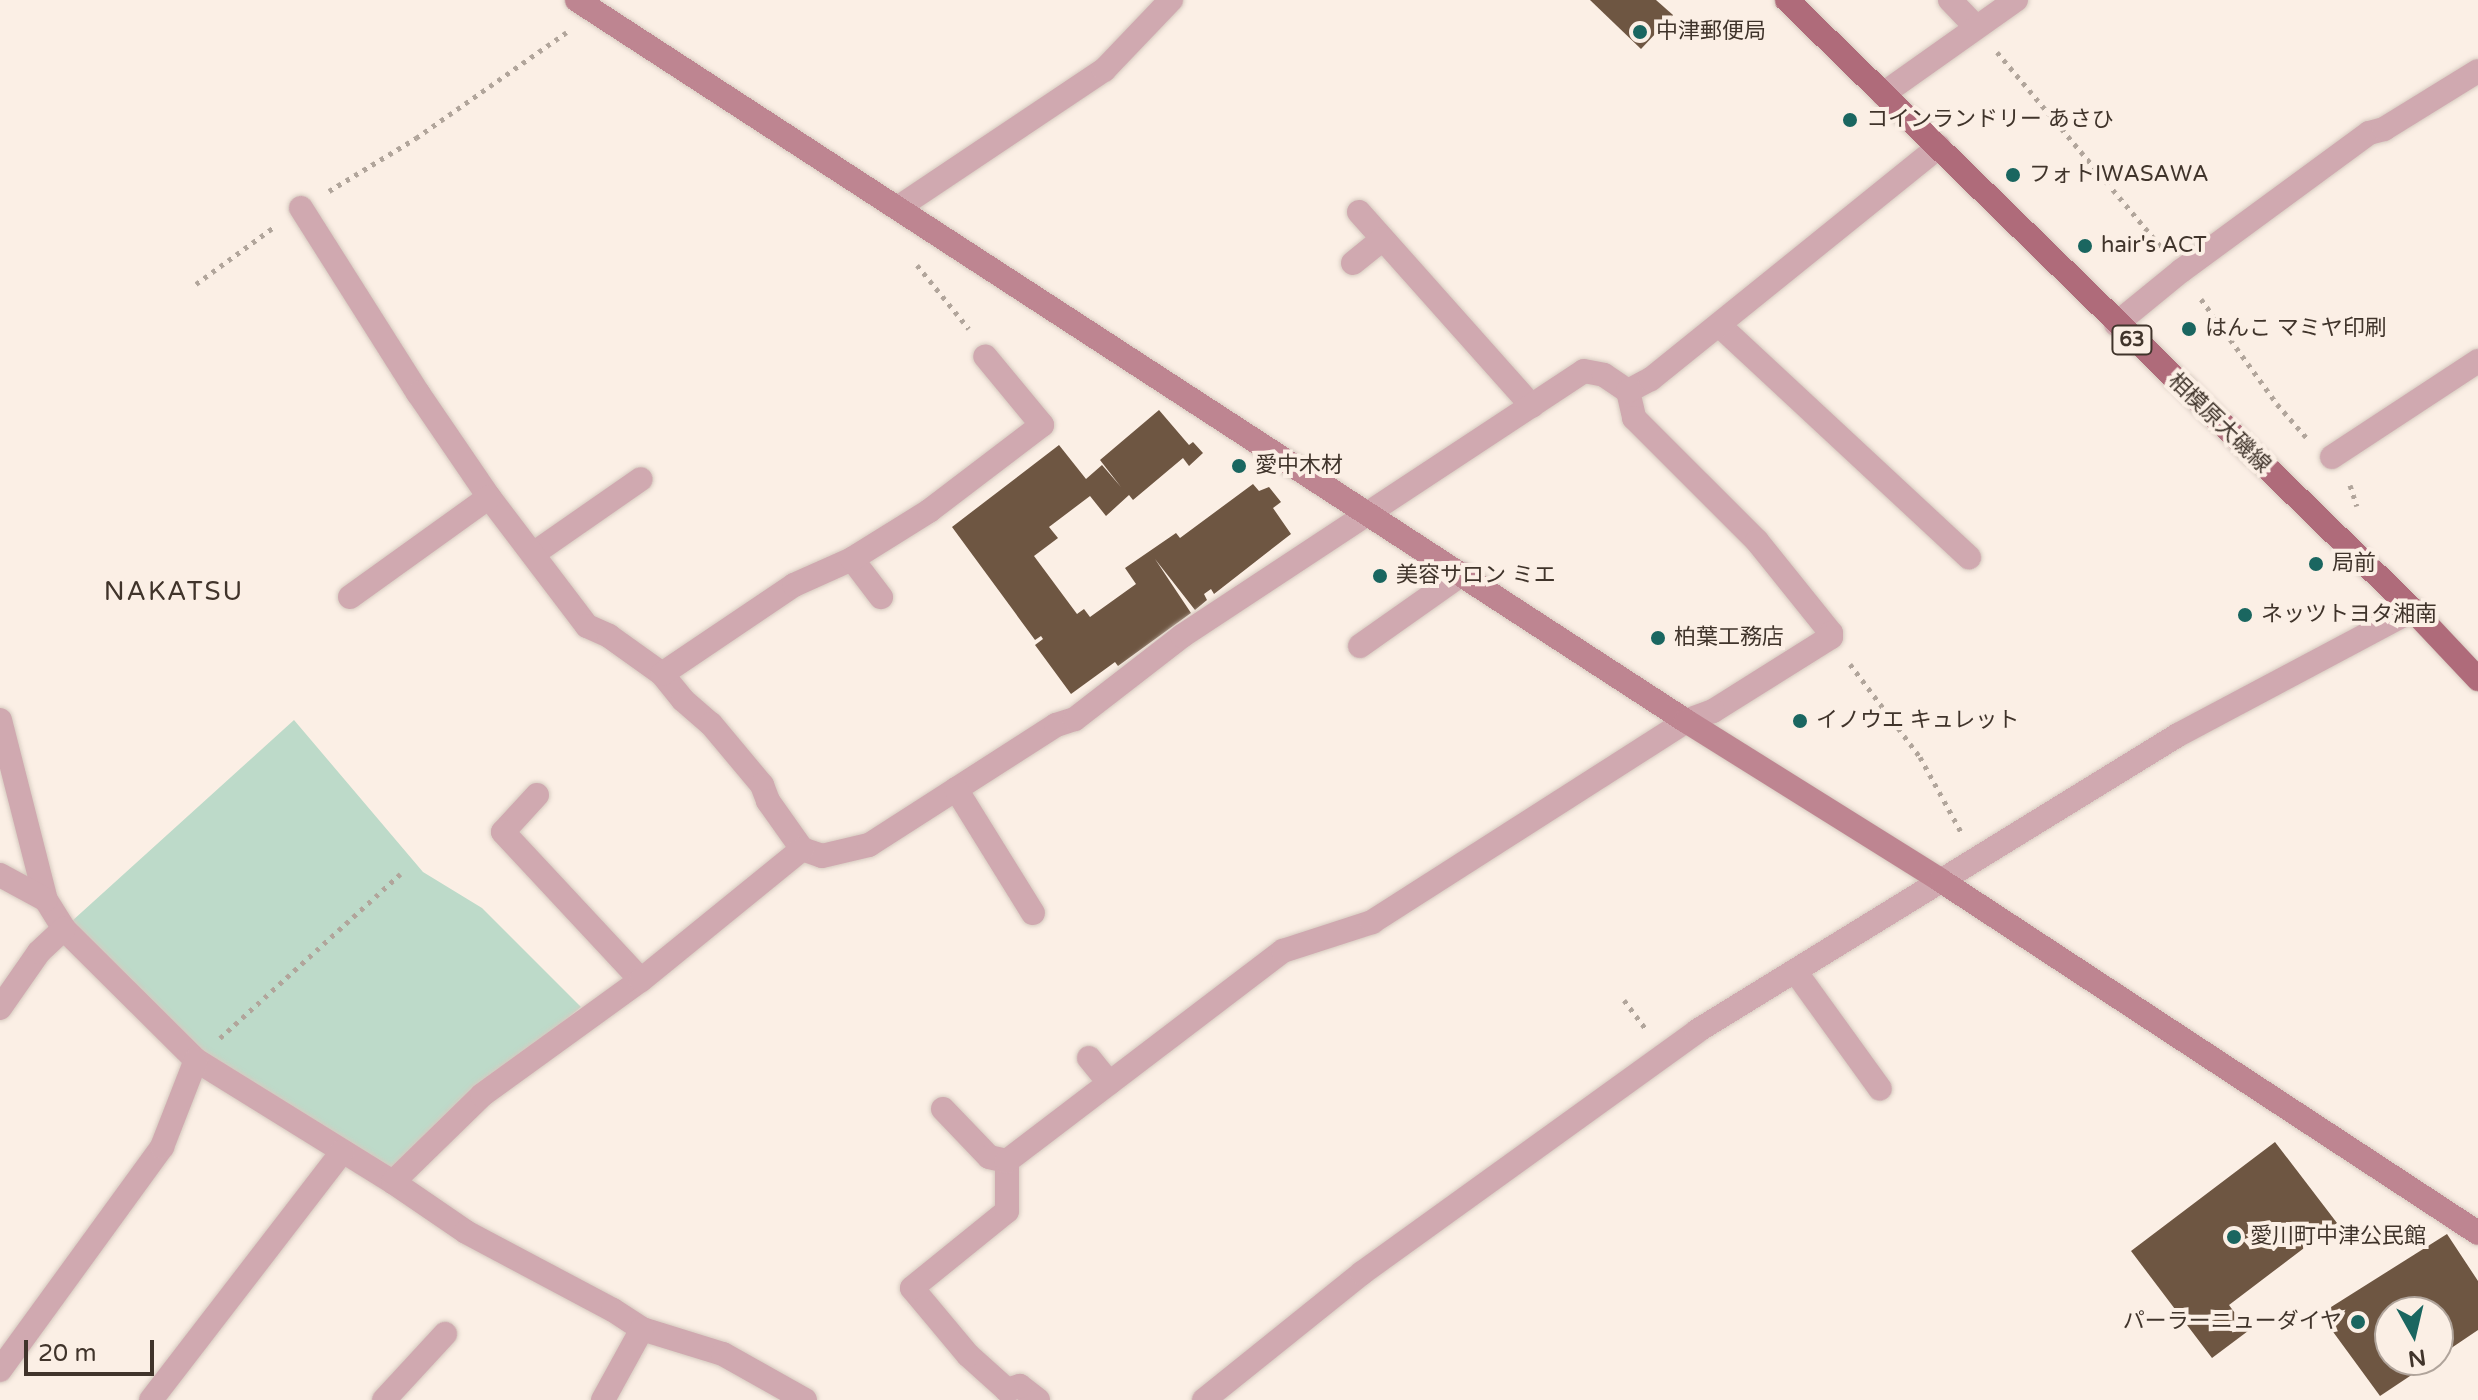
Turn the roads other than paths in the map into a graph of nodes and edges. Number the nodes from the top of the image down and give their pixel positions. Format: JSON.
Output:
{"nodes":[{"id":1,"x":1171,"y":0,"type":"edge"},
{"id":2,"x":1787,"y":0,"type":"edge"},
{"id":3,"x":1950,"y":0,"type":"edge"},
{"id":4,"x":2016,"y":0,"type":"edge"},
{"id":5,"x":583,"y":4,"type":"edge"},
{"id":6,"x":1976,"y":27,"type":"junction"},
{"id":7,"x":2478,"y":71,"type":"edge"},
{"id":8,"x":1883,"y":94,"type":"junction"},
{"id":9,"x":1939,"y":147,"type":"junction"},
{"id":10,"x":301,"y":208,"type":"road end"},
{"id":11,"x":907,"y":212,"type":"junction"},
{"id":12,"x":1359,"y":212,"type":"dead end"},
{"id":13,"x":1383,"y":239,"type":"junction"},
{"id":14,"x":1353,"y":263,"type":"dead end"},
{"id":15,"x":2116,"y":324,"type":"junction"},
{"id":16,"x":1720,"y":326,"type":"junction"},
{"id":17,"x":985,"y":356,"type":"road end"},
{"id":18,"x":2478,"y":361,"type":"edge"},
{"id":19,"x":1628,"y":391,"type":"junction"},
{"id":20,"x":1532,"y":406,"type":"junction"},
{"id":21,"x":2332,"y":457,"type":"road end"},
{"id":22,"x":641,"y":479,"type":"dead end"},
{"id":23,"x":489,"y":497,"type":"junction"},
{"id":24,"x":1368,"y":512,"type":"junction"},
{"id":25,"x":533,"y":554,"type":"junction"},
{"id":26,"x":1969,"y":557,"type":"dead end"},
{"id":27,"x":852,"y":559,"type":"junction"},
{"id":28,"x":1462,"y":574,"type":"junction"},
{"id":29,"x":350,"y":597,"type":"dead end"},
{"id":30,"x":881,"y":597,"type":"dead end"},
{"id":31,"x":2413,"y":610,"type":"junction"},
{"id":32,"x":1360,"y":646,"type":"dead end"},
{"id":33,"x":2476,"y":673,"type":"edge"},
{"id":34,"x":662,"y":674,"type":"junction"},
{"id":35,"x":0,"y":720,"type":"edge"},
{"id":36,"x":1686,"y":721,"type":"junction"},
{"id":37,"x":956,"y":789,"type":"junction"},
{"id":38,"x":537,"y":795,"type":"dead end"},
{"id":39,"x":802,"y":849,"type":"junction"},
{"id":40,"x":0,"y":875,"type":"edge"},
{"id":41,"x":1940,"y":880,"type":"junction"},
{"id":42,"x":46,"y":900,"type":"junction"},
{"id":43,"x":1033,"y":913,"type":"dead end"},
{"id":44,"x":64,"y":929,"type":"junction"},
{"id":45,"x":1795,"y":971,"type":"junction"},
{"id":46,"x":641,"y":980,"type":"junction"},
{"id":47,"x":0,"y":1008,"type":"edge"},
{"id":48,"x":1089,"y":1058,"type":"dead end"},
{"id":49,"x":196,"y":1060,"type":"junction"},
{"id":50,"x":1109,"y":1083,"type":"junction"},
{"id":51,"x":1880,"y":1089,"type":"dead end"},
{"id":52,"x":943,"y":1109,"type":"dead end"},
{"id":53,"x":342,"y":1152,"type":"junction"},
{"id":54,"x":1007,"y":1161,"type":"junction"},
{"id":55,"x":393,"y":1182,"type":"junction"},
{"id":56,"x":2478,"y":1233,"type":"edge"},
{"id":57,"x":642,"y":1329,"type":"junction"},
{"id":58,"x":445,"y":1334,"type":"dead end"},
{"id":59,"x":0,"y":1370,"type":"edge"},
{"id":60,"x":151,"y":1400,"type":"edge"},
{"id":61,"x":384,"y":1400,"type":"edge"},
{"id":62,"x":603,"y":1400,"type":"edge"},
{"id":63,"x":805,"y":1400,"type":"edge"},
{"id":64,"x":1038,"y":1400,"type":"edge"},
{"id":65,"x":1204,"y":1400,"type":"edge"}],
"edges":[{"from":1,"to":11,"type":"street"},
{"from":2,"to":8,"type":"main road","name":"相模原大磯線","number":"63"},
{"from":3,"to":6,"type":"street"},
{"from":4,"to":6,"type":"street"},
{"from":5,"to":11,"type":"street"},
{"from":6,"to":8,"type":"street"},
{"from":7,"to":15,"type":"street"},
{"from":8,"to":9,"type":"main road","name":"相模原大磯線","number":"63"},
{"from":9,"to":15,"type":"main road","name":"相模原大磯線","number":"63"},
{"from":9,"to":16,"type":"street"},
{"from":10,"to":23,"type":"street"},
{"from":11,"to":24,"type":"street"},
{"from":12,"to":13,"type":"street"},
{"from":13,"to":14,"type":"street"},
{"from":13,"to":20,"type":"street"},
{"from":15,"to":31,"type":"main road","name":"相模原大磯線","number":"63"},
{"from":16,"to":19,"type":"street"},
{"from":16,"to":26,"type":"street"},
{"from":17,"to":27,"type":"street"},
{"from":18,"to":21,"type":"street"},
{"from":19,"to":20,"type":"street"},
{"from":19,"to":36,"type":"street"},
{"from":20,"to":24,"type":"street"},
{"from":22,"to":25,"type":"street"},
{"from":23,"to":25,"type":"street"},
{"from":23,"to":29,"type":"street"},
{"from":24,"to":28,"type":"street"},
{"from":24,"to":37,"type":"street"},
{"from":25,"to":34,"type":"street"},
{"from":27,"to":30,"type":"street"},
{"from":27,"to":34,"type":"street"},
{"from":28,"to":32,"type":"street"},
{"from":28,"to":36,"type":"street"},
{"from":31,"to":33,"type":"main road","name":"相模原大磯線","number":"63"},
{"from":31,"to":41,"type":"street"},
{"from":34,"to":39,"type":"street"},
{"from":35,"to":42,"type":"street"},
{"from":36,"to":41,"type":"street"},
{"from":36,"to":50,"type":"street"},
{"from":37,"to":39,"type":"street"},
{"from":37,"to":43,"type":"street"},
{"from":38,"to":46,"type":"street"},
{"from":39,"to":46,"type":"street"},
{"from":40,"to":42,"type":"street"},
{"from":41,"to":45,"type":"street"},
{"from":41,"to":56,"type":"street"},
{"from":42,"to":44,"type":"street"},
{"from":44,"to":47,"type":"street"},
{"from":44,"to":49,"type":"street"},
{"from":45,"to":51,"type":"street"},
{"from":45,"to":65,"type":"street"},
{"from":46,"to":55,"type":"street"},
{"from":48,"to":50,"type":"street"},
{"from":49,"to":53,"type":"street"},
{"from":49,"to":59,"type":"street"},
{"from":50,"to":54,"type":"street"},
{"from":52,"to":54,"type":"street"},
{"from":53,"to":55,"type":"street"},
{"from":53,"to":60,"type":"street"},
{"from":54,"to":64,"type":"street"},
{"from":55,"to":57,"type":"street"},
{"from":57,"to":62,"type":"street"},
{"from":57,"to":63,"type":"street"},
{"from":58,"to":61,"type":"street"}]}
